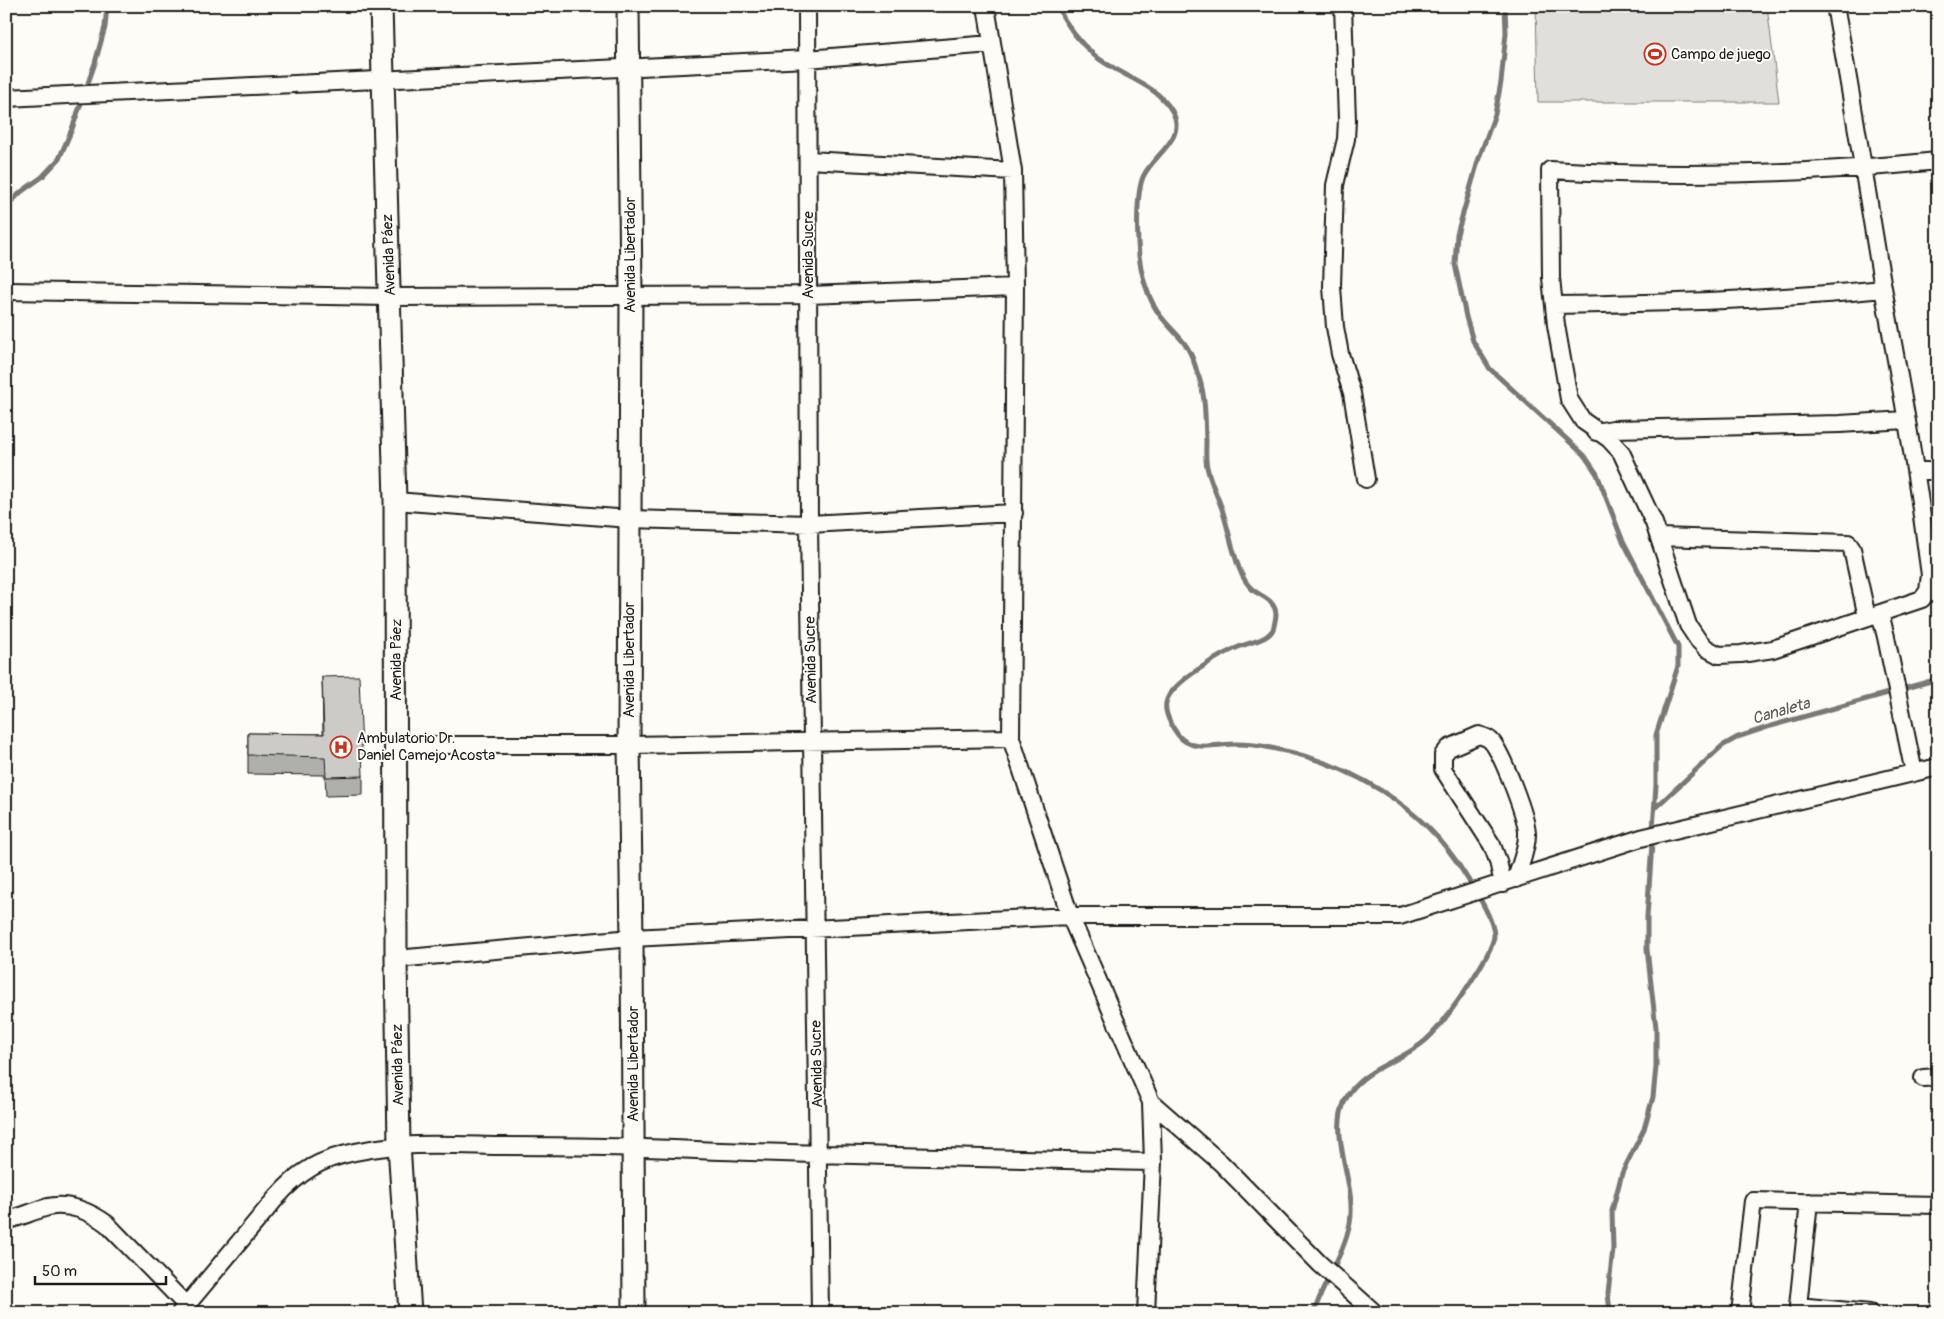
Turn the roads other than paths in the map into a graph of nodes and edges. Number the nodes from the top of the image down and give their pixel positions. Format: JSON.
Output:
{"nodes":[{"id":1,"x":381,"y":6,"type":"edge"},
{"id":2,"x":628,"y":6,"type":"edge"},
{"id":3,"x":806,"y":6,"type":"edge"},
{"id":4,"x":986,"y":6,"type":"edge"},
{"id":5,"x":1343,"y":6,"type":"edge"},
{"id":6,"x":1834,"y":6,"type":"edge"},
{"id":7,"x":991,"y":44,"type":"junction"},
{"id":8,"x":807,"y":59,"type":"junction"},
{"id":9,"x":629,"y":68,"type":"junction"},
{"id":10,"x":383,"y":81,"type":"junction"},
{"id":11,"x":6,"y":98,"type":"edge"},
{"id":12,"x":808,"y":160,"type":"junction"},
{"id":13,"x":1938,"y":161,"type":"edge"},
{"id":14,"x":1863,"y":168,"type":"junction"},
{"id":15,"x":1013,"y":171,"type":"junction"},
{"id":16,"x":1015,"y":287,"type":"junction"},
{"id":17,"x":1883,"y":288,"type":"junction"},
{"id":18,"x":6,"y":291,"type":"edge"},
{"id":19,"x":630,"y":295,"type":"junction"},
{"id":20,"x":809,"y":295,"type":"junction"},
{"id":21,"x":390,"y":297,"type":"junction"},
{"id":22,"x":1554,"y":305,"type":"junction"},
{"id":23,"x":1906,"y":420,"type":"junction"},
{"id":24,"x":1596,"y":432,"type":"junction"},
{"id":25,"x":1915,"y":471,"type":"junction"},
{"id":26,"x":1938,"y":471,"type":"edge"},
{"id":27,"x":1366,"y":479,"type":"dead end"},
{"id":28,"x":395,"y":501,"type":"junction"},
{"id":29,"x":1014,"y":513,"type":"junction"},
{"id":30,"x":630,"y":519,"type":"junction"},
{"id":31,"x":809,"y":524,"type":"junction"},
{"id":32,"x":1659,"y":537,"type":"junction"},
{"id":33,"x":1874,"y":615,"type":"junction"},
{"id":34,"x":1012,"y":738,"type":"junction"},
{"id":35,"x":812,"y":740,"type":"junction"},
{"id":36,"x":629,"y":745,"type":"junction"},
{"id":37,"x":396,"y":746,"type":"junction"},
{"id":38,"x":1938,"y":767,"type":"edge"},
{"id":39,"x":1914,"y":773,"type":"junction"},
{"id":40,"x":1510,"y":882,"type":"junction"},
{"id":41,"x":1070,"y":916,"type":"junction"},
{"id":42,"x":815,"y":928,"type":"junction"},
{"id":43,"x":632,"y":938,"type":"junction"},
{"id":44,"x":396,"y":959,"type":"junction"},
{"id":45,"x":1151,"y":1102,"type":"junction"},
{"id":46,"x":399,"y":1145,"type":"junction"},
{"id":47,"x":633,"y":1147,"type":"junction"},
{"id":48,"x":818,"y":1155,"type":"junction"},
{"id":49,"x":1153,"y":1162,"type":"junction"},
{"id":50,"x":1809,"y":1202,"type":"junction"},
{"id":51,"x":1938,"y":1205,"type":"edge"},
{"id":52,"x":6,"y":1221,"type":"edge"},
{"id":53,"x":183,"y":1309,"type":"edge"},
{"id":54,"x":410,"y":1313,"type":"edge"},
{"id":55,"x":634,"y":1313,"type":"edge"},
{"id":56,"x":820,"y":1313,"type":"edge"},
{"id":57,"x":1146,"y":1313,"type":"edge"},
{"id":58,"x":1374,"y":1313,"type":"edge"},
{"id":59,"x":1740,"y":1313,"type":"edge"},
{"id":60,"x":1870,"y":1313,"type":"edge"}],
"edges":[{"from":1,"to":10,"type":"main road","name":"Avenida Páez"},
{"from":2,"to":9,"type":"main road","name":"Avenida Libertador"},
{"from":3,"to":8,"type":"street","name":"Avenida Sucre"},
{"from":4,"to":7,"type":"street"},
{"from":5,"to":27,"type":"street"},
{"from":6,"to":14,"type":"street"},
{"from":7,"to":8,"type":"street"},
{"from":7,"to":15,"type":"street"},
{"from":8,"to":9,"type":"street"},
{"from":8,"to":12,"type":"street","name":"Avenida Sucre"},
{"from":9,"to":10,"type":"street"},
{"from":9,"to":19,"type":"main road","name":"Avenida Libertador"},
{"from":10,"to":11,"type":"street"},
{"from":10,"to":21,"type":"main road","name":"Avenida Páez"},
{"from":12,"to":15,"type":"street"},
{"from":12,"to":20,"type":"street","name":"Avenida Sucre"},
{"from":13,"to":14,"type":"street"},
{"from":14,"to":17,"type":"street"},
{"from":14,"to":22,"type":"street"},
{"from":15,"to":16,"type":"street"},
{"from":16,"to":20,"type":"street"},
{"from":16,"to":29,"type":"street"},
{"from":17,"to":22,"type":"street"},
{"from":17,"to":23,"type":"street"},
{"from":18,"to":21,"type":"street"},
{"from":19,"to":20,"type":"street"},
{"from":19,"to":21,"type":"street"},
{"from":19,"to":30,"type":"main road","name":"Avenida Libertador"},
{"from":20,"to":31,"type":"street","name":"Avenida Sucre"},
{"from":21,"to":28,"type":"main road","name":"Avenida Páez"},
{"from":22,"to":24,"type":"street"},
{"from":23,"to":24,"type":"street"},
{"from":23,"to":25,"type":"street"},
{"from":24,"to":32,"type":"street"},
{"from":25,"to":26,"type":"street"},
{"from":25,"to":33,"type":"street"},
{"from":28,"to":30,"type":"street"},
{"from":28,"to":37,"type":"main road","name":"Avenida Páez"},
{"from":29,"to":31,"type":"street"},
{"from":29,"to":34,"type":"street"},
{"from":30,"to":31,"type":"street"},
{"from":30,"to":36,"type":"main road","name":"Avenida Libertador"},
{"from":31,"to":35,"type":"street","name":"Avenida Sucre"},
{"from":32,"to":33,"type":"street"},
{"from":32,"to":33,"type":"street"},
{"from":33,"to":39,"type":"street"},
{"from":34,"to":35,"type":"street"},
{"from":34,"to":41,"type":"street"},
{"from":35,"to":36,"type":"street"},
{"from":35,"to":42,"type":"street","name":"Avenida Sucre"},
{"from":36,"to":37,"type":"street"},
{"from":36,"to":43,"type":"main road","name":"Avenida Libertador"},
{"from":37,"to":44,"type":"main road","name":"Avenida Páez"},
{"from":38,"to":39,"type":"street"},
{"from":39,"to":40,"type":"street"},
{"from":40,"to":40,"type":"street"},
{"from":40,"to":41,"type":"street"},
{"from":41,"to":42,"type":"street"},
{"from":41,"to":45,"type":"street"},
{"from":42,"to":43,"type":"street"},
{"from":42,"to":48,"type":"street","name":"Avenida Sucre"},
{"from":43,"to":44,"type":"street"},
{"from":43,"to":47,"type":"main road","name":"Avenida Libertador"},
{"from":44,"to":46,"type":"main road","name":"Avenida Páez"},
{"from":45,"to":49,"type":"street"},
{"from":45,"to":58,"type":"street"},
{"from":46,"to":47,"type":"street"},
{"from":46,"to":53,"type":"street"},
{"from":46,"to":54,"type":"main road","name":"Avenida Páez"},
{"from":47,"to":48,"type":"street"},
{"from":47,"to":55,"type":"main road","name":"Avenida Libertador"},
{"from":48,"to":49,"type":"street"},
{"from":48,"to":56,"type":"street","name":"Avenida Sucre"},
{"from":49,"to":57,"type":"street"},
{"from":50,"to":51,"type":"street"},
{"from":50,"to":59,"type":"street"},
{"from":50,"to":60,"type":"street"},
{"from":52,"to":53,"type":"street"}]}
